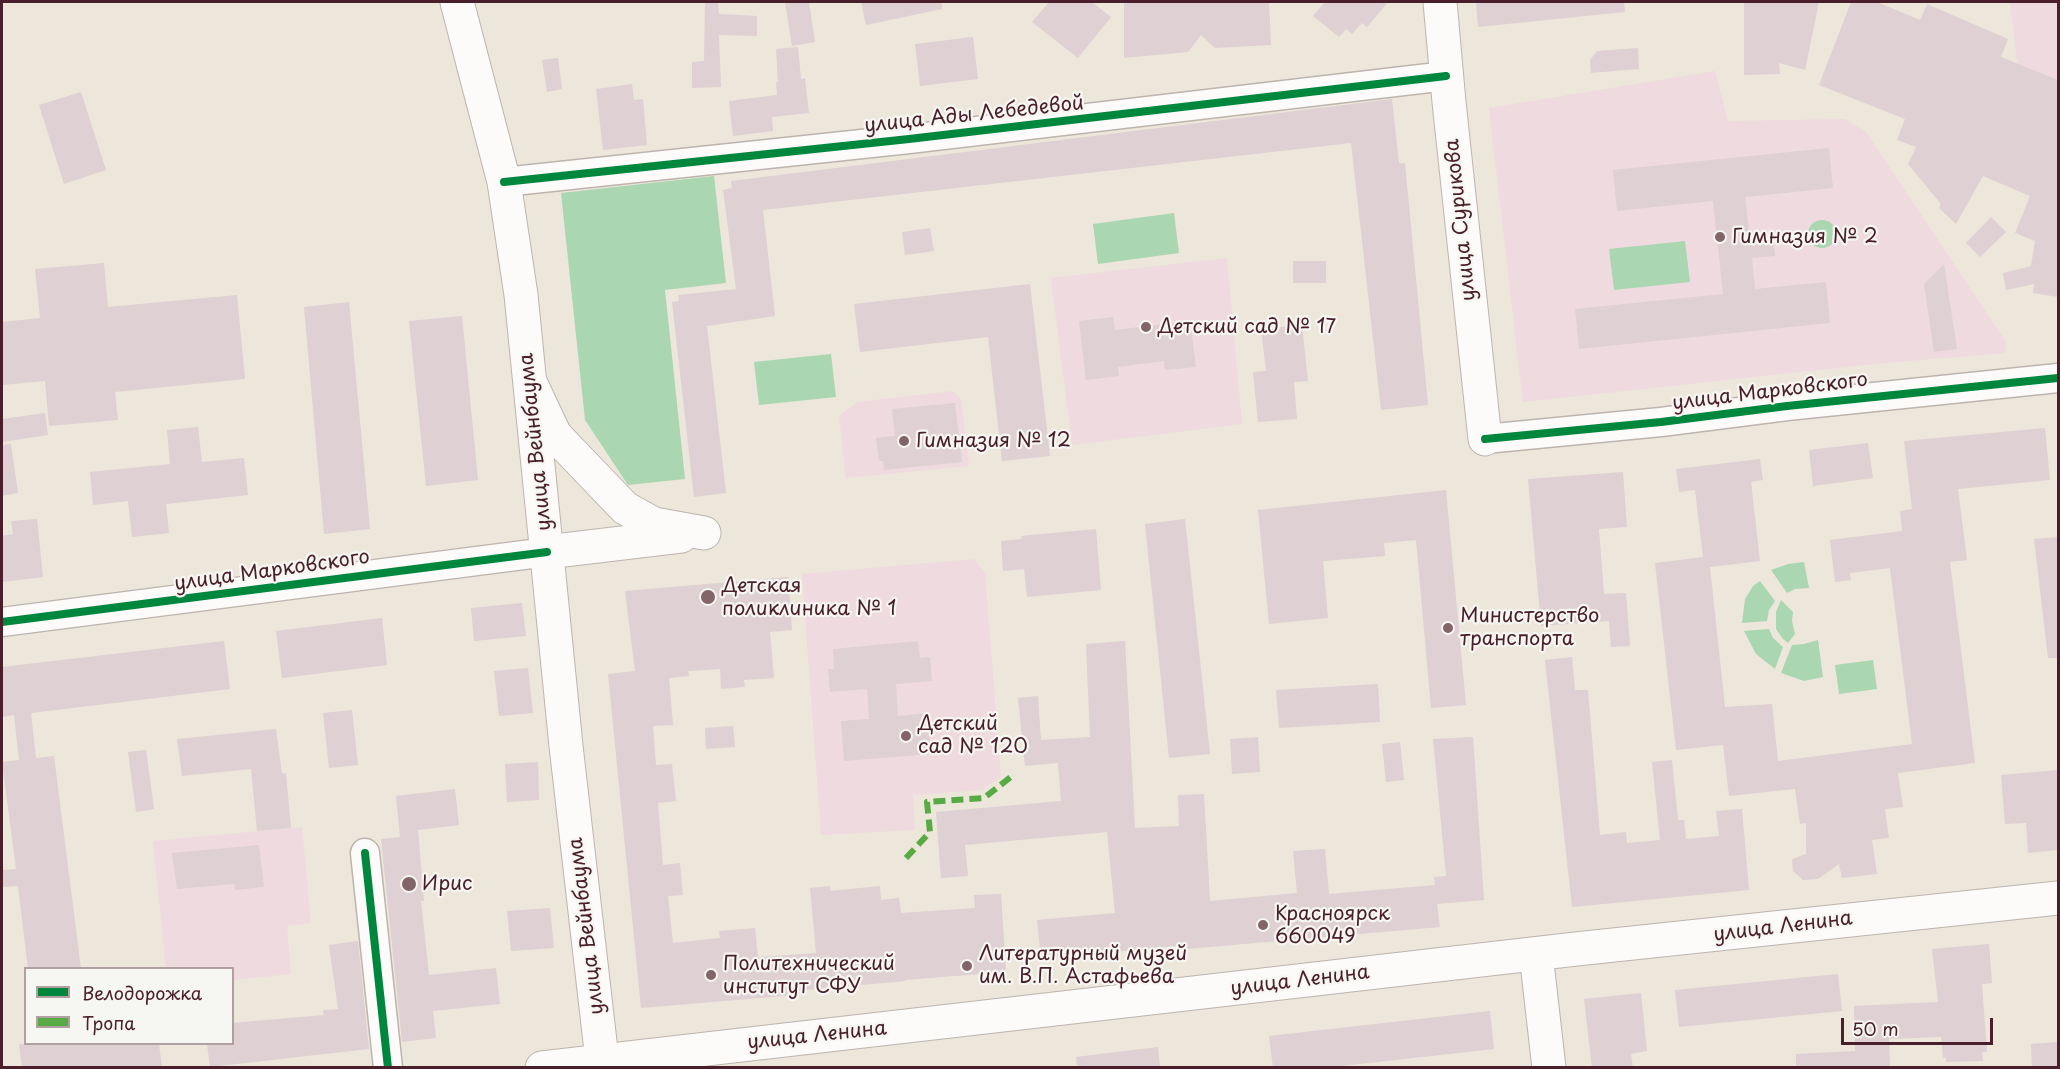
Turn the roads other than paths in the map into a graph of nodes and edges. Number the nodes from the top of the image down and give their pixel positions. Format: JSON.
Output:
{"nodes":[{"id":1,"x":457,"y":2,"type":"edge"},
{"id":2,"x":1440,"y":2,"type":"edge"},
{"id":3,"x":1446,"y":76,"type":"junction"},
{"id":4,"x":504,"y":182,"type":"junction"},
{"id":5,"x":2058,"y":378,"type":"edge"},
{"id":6,"x":530,"y":381,"type":"junction"},
{"id":7,"x":1485,"y":439,"type":"joint"},
{"id":8,"x":547,"y":552,"type":"junction"},
{"id":9,"x":2,"y":622,"type":"edge"},
{"id":10,"x":365,"y":853,"type":"dead end"},
{"id":11,"x":2058,"y":898,"type":"edge"},
{"id":12,"x":1536,"y":954,"type":"junction"},
{"id":13,"x":603,"y":1064,"type":"edge"},
{"id":14,"x":388,"y":1068,"type":"edge"},
{"id":15,"x":542,"y":1068,"type":"edge"},
{"id":16,"x":1549,"y":1068,"type":"edge"}],
"edges":[{"from":1,"to":4,"type":"main road","name":"улица Вейнбаума"},
{"from":2,"to":3,"type":"main road","name":"улица Сурикова"},
{"from":3,"to":4,"type":"street","name":"улица Ады Лебедевой"},
{"from":3,"to":7,"type":"main road","name":"улица Сурикова"},
{"from":4,"to":6,"type":"main road","name":"улица Вейнбаума"},
{"from":5,"to":7,"type":"street","name":"улица Марковского"},
{"from":6,"to":8,"type":"main road","name":"улица Вейнбаума"},
{"from":6,"to":8,"type":"main road","name":"улица Марковского"},
{"from":8,"to":9,"type":"street","name":"улица Марковского"},
{"from":8,"to":13,"type":"main road","name":"улица Вейнбаума"},
{"from":10,"to":14,"type":"street"},
{"from":11,"to":12,"type":"main road","name":"улица Ленина"},
{"from":12,"to":13,"type":"main road","name":"улица Ленина"},
{"from":12,"to":16,"type":"main road"},
{"from":13,"to":15,"type":"main road","name":"улица Ленина"}]}
